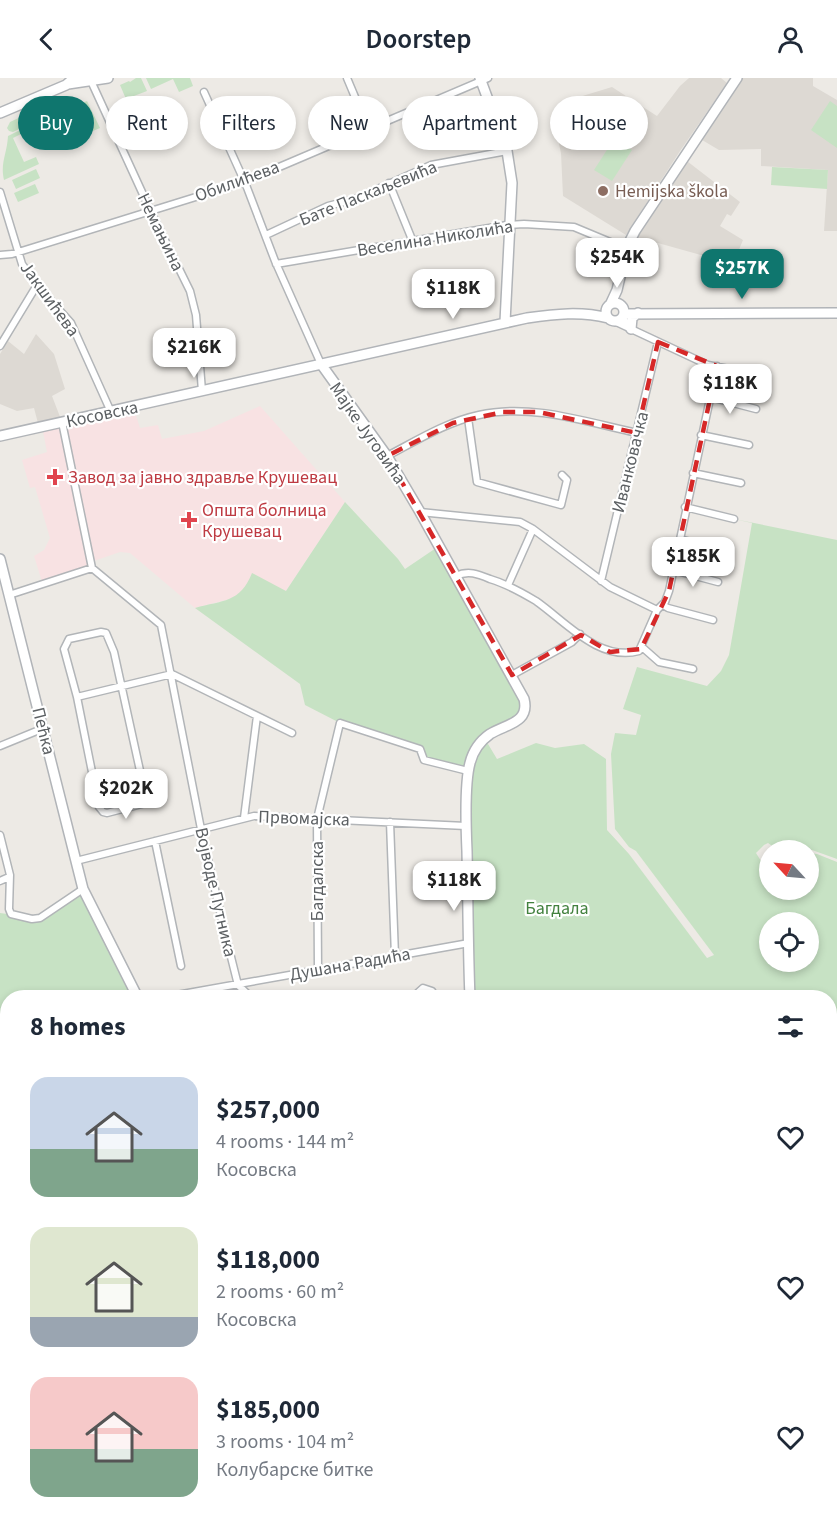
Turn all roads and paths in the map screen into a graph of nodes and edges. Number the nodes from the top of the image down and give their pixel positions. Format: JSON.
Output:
{"nodes":[{"id":1,"x":74,"y":78,"type":"edge"},
{"id":2,"x":107,"y":78,"type":"edge"},
{"id":3,"x":347,"y":78,"type":"edge"},
{"id":4,"x":737,"y":78,"type":"edge"},
{"id":5,"x":483,"y":79,"type":"edge"},
{"id":6,"x":90,"y":80,"type":"edge"},
{"id":7,"x":66,"y":85,"type":"junction"},
{"id":8,"x":204,"y":92,"type":"dead end"},
{"id":9,"x":355,"y":96,"type":"edge"},
{"id":10,"x":0,"y":113,"type":"edge"},
{"id":11,"x":390,"y":119,"type":"edge"},
{"id":12,"x":317,"y":150,"type":"edge"},
{"id":13,"x":507,"y":151,"type":"junction"},
{"id":14,"x":244,"y":182,"type":"junction"},
{"id":15,"x":389,"y":183,"type":"junction"},
{"id":16,"x":0,"y":192,"type":"edge"},
{"id":17,"x":151,"y":211,"type":"junction"},
{"id":18,"x":511,"y":225,"type":"junction"},
{"id":19,"x":266,"y":236,"type":"junction"},
{"id":20,"x":413,"y":242,"type":"junction"},
{"id":21,"x":627,"y":248,"type":"junction"},
{"id":22,"x":18,"y":252,"type":"junction"},
{"id":23,"x":0,"y":255,"type":"edge"},
{"id":24,"x":276,"y":264,"type":"junction"},
{"id":25,"x":37,"y":285,"type":"junction"},
{"id":26,"x":616,"y":311,"type":"junction"},
{"id":27,"x":636,"y":313,"type":"junction"},
{"id":28,"x":837,"y":313,"type":"edge"},
{"id":29,"x":505,"y":322,"type":"junction"},
{"id":30,"x":631,"y":330,"type":"junction"},
{"id":31,"x":658,"y":342,"type":"junction"},
{"id":32,"x":0,"y":346,"type":"edge"},
{"id":33,"x":321,"y":364,"type":"junction"},
{"id":34,"x":717,"y":366,"type":"junction"},
{"id":35,"x":765,"y":375,"type":"dead end"},
{"id":36,"x":202,"y":391,"type":"junction"},
{"id":37,"x":710,"y":397,"type":"junction"},
{"id":38,"x":756,"y":409,"type":"dead end"},
{"id":39,"x":111,"y":412,"type":"junction"},
{"id":40,"x":468,"y":418,"type":"junction"},
{"id":41,"x":62,"y":422,"type":"junction"},
{"id":42,"x":637,"y":433,"type":"junction"},
{"id":43,"x":701,"y":435,"type":"junction"},
{"id":44,"x":0,"y":436,"type":"edge"},
{"id":45,"x":749,"y":445,"type":"dead end"},
{"id":46,"x":387,"y":456,"type":"junction"},
{"id":47,"x":693,"y":473,"type":"junction"},
{"id":48,"x":562,"y":475,"type":"dead end"},
{"id":49,"x":741,"y":483,"type":"dead end"},
{"id":50,"x":685,"y":507,"type":"junction"},
{"id":51,"x":420,"y":512,"type":"junction"},
{"id":52,"x":734,"y":519,"type":"dead end"},
{"id":53,"x":533,"y":529,"type":"junction"},
{"id":54,"x":680,"y":539,"type":"junction"},
{"id":55,"x":726,"y":552,"type":"dead end"},
{"id":56,"x":0,"y":559,"type":"edge"},
{"id":57,"x":92,"y":568,"type":"junction"},
{"id":58,"x":673,"y":570,"type":"junction"},
{"id":59,"x":456,"y":576,"type":"junction"},
{"id":60,"x":600,"y":581,"type":"junction"},
{"id":61,"x":718,"y":582,"type":"dead end"},
{"id":62,"x":508,"y":585,"type":"junction"},
{"id":63,"x":9,"y":595,"type":"junction"},
{"id":64,"x":663,"y":605,"type":"junction"},
{"id":65,"x":657,"y":610,"type":"junction"},
{"id":66,"x":713,"y":620,"type":"dead end"},
{"id":67,"x":580,"y":634,"type":"junction"},
{"id":68,"x":641,"y":649,"type":"junction"},
{"id":69,"x":693,"y":669,"type":"dead end"},
{"id":70,"x":172,"y":674,"type":"junction"},
{"id":71,"x":512,"y":675,"type":"junction"},
{"id":72,"x":121,"y":687,"type":"junction"},
{"id":73,"x":77,"y":697,"type":"junction"},
{"id":74,"x":257,"y":716,"type":"junction"},
{"id":75,"x":44,"y":728,"type":"junction"},
{"id":76,"x":292,"y":733,"type":"dead end"},
{"id":77,"x":0,"y":746,"type":"edge"},
{"id":78,"x":468,"y":771,"type":"junction"},
{"id":79,"x":244,"y":818,"type":"junction"},
{"id":80,"x":317,"y":819,"type":"junction"},
{"id":81,"x":390,"y":822,"type":"junction"},
{"id":82,"x":466,"y":826,"type":"junction"},
{"id":83,"x":201,"y":829,"type":"junction"},
{"id":84,"x":0,"y":835,"type":"edge"},
{"id":85,"x":155,"y":841,"type":"junction"},
{"id":86,"x":76,"y":861,"type":"junction"},
{"id":87,"x":9,"y":877,"type":"junction"},
{"id":88,"x":0,"y":881,"type":"edge"},
{"id":89,"x":83,"y":889,"type":"junction"},
{"id":90,"x":469,"y":943,"type":"junction"},
{"id":91,"x":395,"y":956,"type":"junction"},
{"id":92,"x":181,"y":966,"type":"dead end"},
{"id":93,"x":318,"y":970,"type":"junction"},
{"id":94,"x":238,"y":985,"type":"junction"},
{"id":95,"x":134,"y":990,"type":"edge"},
{"id":96,"x":208,"y":990,"type":"edge"},
{"id":97,"x":243,"y":990,"type":"edge"},
{"id":98,"x":470,"y":990,"type":"edge"}],
"edges":[{"from":1,"to":7,"type":"street"},
{"from":2,"to":6,"type":"street"},
{"from":3,"to":9,"type":"street"},
{"from":4,"to":21,"type":"street"},
{"from":5,"to":11,"type":"street","name":"Обилићева"},
{"from":5,"to":13,"type":"street"},
{"from":6,"to":7,"type":"street"},
{"from":6,"to":17,"type":"street","name":"Немањина"},
{"from":7,"to":10,"type":"street"},
{"from":8,"to":14,"type":"street","name":"Мајке Југовића"},
{"from":12,"to":14,"type":"street","name":"Обилићева"},
{"from":13,"to":15,"type":"street","name":"Бате Паскаљевића"},
{"from":13,"to":18,"type":"street"},
{"from":14,"to":17,"type":"street","name":"Обилићева"},
{"from":14,"to":19,"type":"street","name":"Мајке Југовића"},
{"from":15,"to":19,"type":"street","name":"Бате Паскаљевића"},
{"from":15,"to":20,"type":"street"},
{"from":16,"to":22,"type":"street","name":"Јакшићева"},
{"from":17,"to":22,"type":"street","name":"Обилићева"},
{"from":17,"to":36,"type":"street","name":"Немањина"},
{"from":18,"to":20,"type":"street","name":"Веселина Николића"},
{"from":18,"to":21,"type":"street","name":"Веселина Николића"},
{"from":18,"to":29,"type":"street"},
{"from":19,"to":24,"type":"street","name":"Мајке Југовића"},
{"from":20,"to":24,"type":"street","name":"Веселина Николића"},
{"from":21,"to":26,"type":"street"},
{"from":22,"to":23,"type":"street","name":"Обилићева"},
{"from":22,"to":25,"type":"street","name":"Јакшићева"},
{"from":24,"to":33,"type":"street","name":"Мајке Југовића"},
{"from":25,"to":32,"type":"street"},
{"from":25,"to":39,"type":"street","name":"Јакшићева"},
{"from":26,"to":27,"type":"street","name":"Косовска"},
{"from":26,"to":29,"type":"street","name":"Косовска"},
{"from":26,"to":30,"type":"street"},
{"from":27,"to":28,"type":"street","name":"Косовска"},
{"from":27,"to":30,"type":"street"},
{"from":29,"to":33,"type":"street","name":"Косовска"},
{"from":30,"to":31,"type":"street"},
{"from":31,"to":34,"type":"street"},
{"from":31,"to":42,"type":"street","name":"Иванковачка"},
{"from":33,"to":36,"type":"street","name":"Косовска"},
{"from":33,"to":46,"type":"street","name":"Мајке Југовића"},
{"from":34,"to":35,"type":"street"},
{"from":34,"to":37,"type":"street"},
{"from":36,"to":39,"type":"street","name":"Косовска"},
{"from":37,"to":38,"type":"street"},
{"from":37,"to":43,"type":"street"},
{"from":39,"to":41,"type":"street","name":"Косовска"},
{"from":40,"to":42,"type":"street"},
{"from":40,"to":46,"type":"street"},
{"from":40,"to":48,"type":"street"},
{"from":41,"to":44,"type":"street","name":"Косовска"},
{"from":41,"to":57,"type":"street"},
{"from":42,"to":60,"type":"street","name":"Иванковачка"},
{"from":43,"to":45,"type":"street"},
{"from":43,"to":47,"type":"street"},
{"from":46,"to":51,"type":"street","name":"Мајке Југовића"},
{"from":47,"to":49,"type":"street"},
{"from":47,"to":50,"type":"street"},
{"from":50,"to":52,"type":"street"},
{"from":50,"to":54,"type":"street"},
{"from":51,"to":53,"type":"street"},
{"from":51,"to":59,"type":"street","name":"Мајке Југовића"},
{"from":53,"to":60,"type":"street"},
{"from":53,"to":62,"type":"street"},
{"from":54,"to":55,"type":"street"},
{"from":54,"to":58,"type":"street"},
{"from":56,"to":63,"type":"street","name":"Пећка"},
{"from":57,"to":63,"type":"street"},
{"from":57,"to":70,"type":"street","name":"Војводе Путника"},
{"from":58,"to":61,"type":"street"},
{"from":58,"to":64,"type":"street"},
{"from":59,"to":62,"type":"street"},
{"from":59,"to":71,"type":"street","name":"Мајке Југовића"},
{"from":60,"to":65,"type":"street"},
{"from":62,"to":67,"type":"street"},
{"from":63,"to":75,"type":"street","name":"Пећка"},
{"from":64,"to":65,"type":"street"},
{"from":64,"to":66,"type":"street"},
{"from":65,"to":68,"type":"street"},
{"from":67,"to":68,"type":"street"},
{"from":67,"to":71,"type":"street"},
{"from":68,"to":69,"type":"street"},
{"from":70,"to":72,"type":"street"},
{"from":70,"to":74,"type":"street"},
{"from":70,"to":83,"type":"street","name":"Војводе Путника"},
{"from":71,"to":78,"type":"street","name":"Мајке Југовића"},
{"from":72,"to":73,"type":"street"},
{"from":72,"to":73,"type":"street"},
{"from":72,"to":73,"type":"street"},
{"from":74,"to":76,"type":"street"},
{"from":74,"to":79,"type":"street"},
{"from":75,"to":77,"type":"street"},
{"from":75,"to":86,"type":"street","name":"Пећка"},
{"from":78,"to":80,"type":"street","name":"Багдалска"},
{"from":78,"to":82,"type":"street"},
{"from":79,"to":80,"type":"street","name":"Првомајска"},
{"from":79,"to":83,"type":"street","name":"Првомајска"},
{"from":80,"to":81,"type":"street","name":"Првомајска"},
{"from":80,"to":93,"type":"street","name":"Багдалска"},
{"from":81,"to":82,"type":"street","name":"Првомајска"},
{"from":81,"to":91,"type":"street"},
{"from":82,"to":90,"type":"street"},
{"from":83,"to":85,"type":"street","name":"Првомајска"},
{"from":83,"to":94,"type":"street","name":"Војводе Путника"},
{"from":84,"to":87,"type":"street"},
{"from":85,"to":86,"type":"street","name":"Првомајска"},
{"from":85,"to":92,"type":"street"},
{"from":86,"to":89,"type":"street","name":"Пећка"},
{"from":87,"to":88,"type":"street"},
{"from":87,"to":89,"type":"street"},
{"from":89,"to":95,"type":"street","name":"Пећка"},
{"from":90,"to":91,"type":"street","name":"Душана Радића"},
{"from":90,"to":98,"type":"street"},
{"from":91,"to":93,"type":"street","name":"Душана Радића"},
{"from":93,"to":94,"type":"street","name":"Душана Радића"},
{"from":94,"to":96,"type":"street","name":"Душана Радића"},
{"from":94,"to":97,"type":"street"}]}
